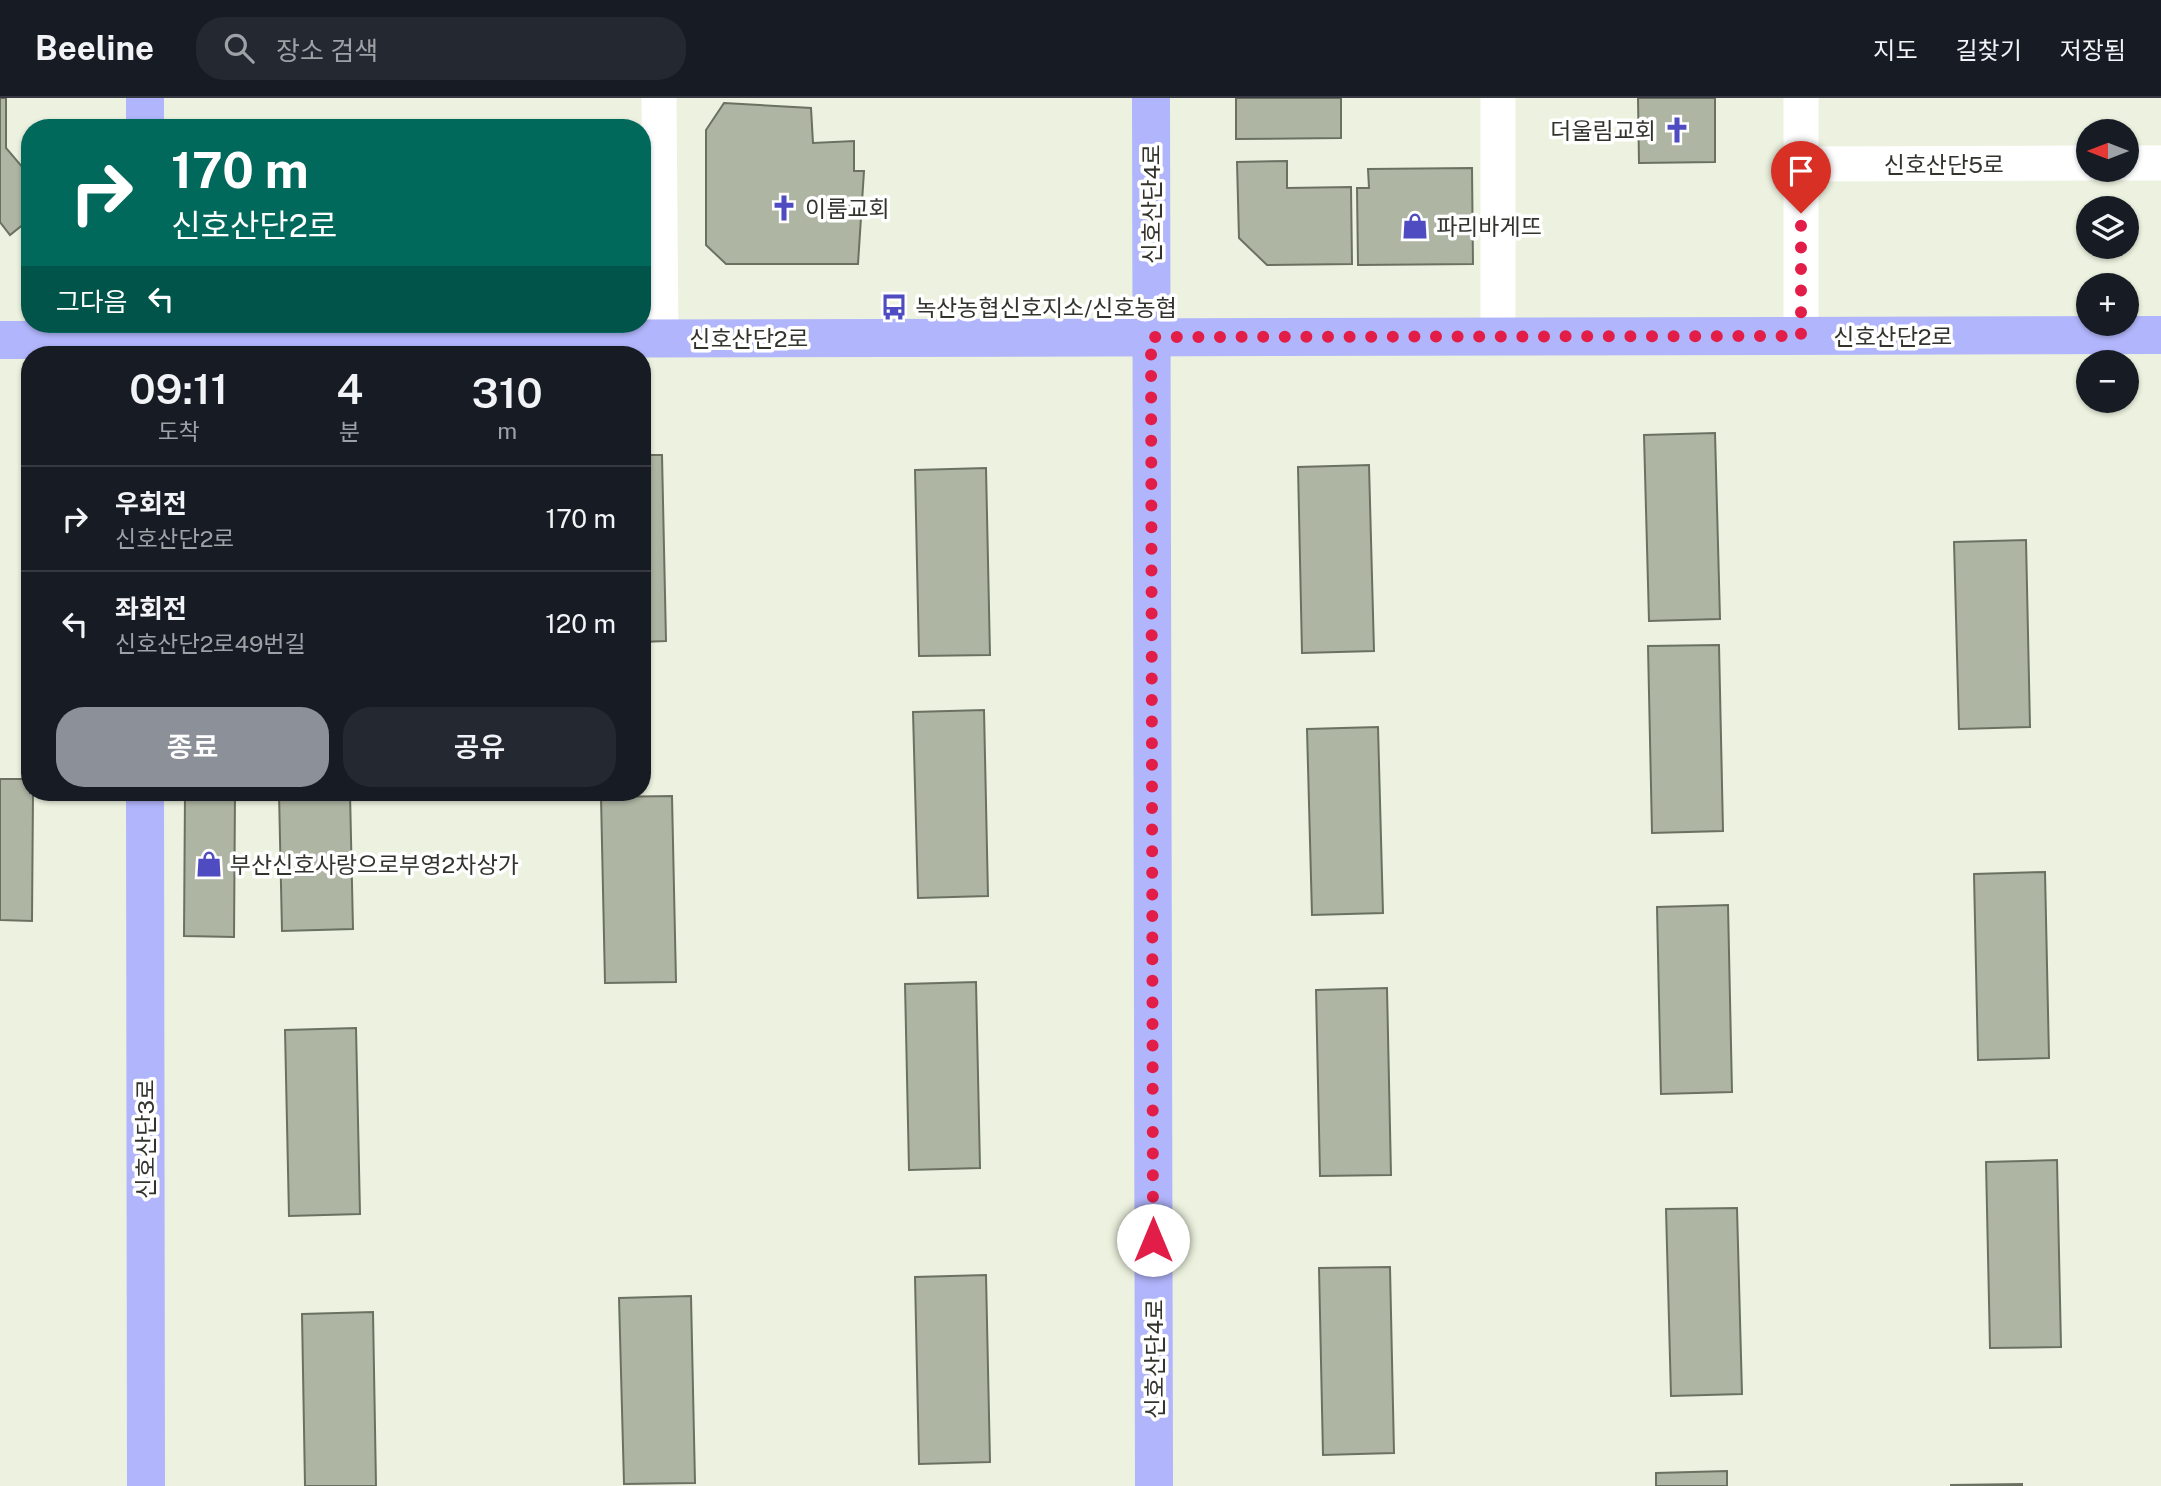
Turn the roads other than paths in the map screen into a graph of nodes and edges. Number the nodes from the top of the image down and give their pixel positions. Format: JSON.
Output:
{"nodes":[{"id":1,"x":145,"y":98,"type":"edge"},
{"id":2,"x":659,"y":98,"type":"edge"},
{"id":3,"x":1151,"y":98,"type":"edge"},
{"id":4,"x":1498,"y":98,"type":"edge"},
{"id":5,"x":1801,"y":98,"type":"edge"},
{"id":6,"x":145,"y":119,"type":"edge"},
{"id":7,"x":2076,"y":163,"type":"edge"},
{"id":8,"x":2139,"y":163,"type":"edge"},
{"id":9,"x":2161,"y":163,"type":"edge"},
{"id":10,"x":1801,"y":164,"type":"junction"},
{"id":11,"x":2161,"y":335,"type":"edge"},
{"id":12,"x":1801,"y":336,"type":"junction"},
{"id":13,"x":1151,"y":337,"type":"junction"},
{"id":14,"x":1499,"y":337,"type":"junction"},
{"id":15,"x":661,"y":338,"type":"junction"},
{"id":16,"x":0,"y":340,"type":"edge"},
{"id":17,"x":145,"y":340,"type":"edge"},
{"id":18,"x":145,"y":801,"type":"edge"},
{"id":19,"x":146,"y":1486,"type":"edge"},
{"id":20,"x":1154,"y":1486,"type":"edge"}],
"edges":[{"from":1,"to":6,"type":"main road"},
{"from":2,"to":15,"type":"street"},
{"from":3,"to":13,"type":"main road","name":"신호산단4로"},
{"from":4,"to":14,"type":"street"},
{"from":5,"to":10,"type":"street"},
{"from":7,"to":10,"type":"street","name":"신호산단5로"},
{"from":8,"to":9,"type":"street"},
{"from":10,"to":12,"type":"street"},
{"from":11,"to":12,"type":"main road","name":"신호산단2로"},
{"from":12,"to":14,"type":"main road","name":"신호산단2로"},
{"from":13,"to":14,"type":"main road","name":"신호산단2로"},
{"from":13,"to":15,"type":"main road","name":"신호산단2로"},
{"from":13,"to":20,"type":"main road","name":"신호산단4로"},
{"from":15,"to":17,"type":"main road","name":"신호산단2로"},
{"from":16,"to":17,"type":"main road","name":"신호산단2로"},
{"from":18,"to":19,"type":"main road","name":"신호산단3로"}]}
